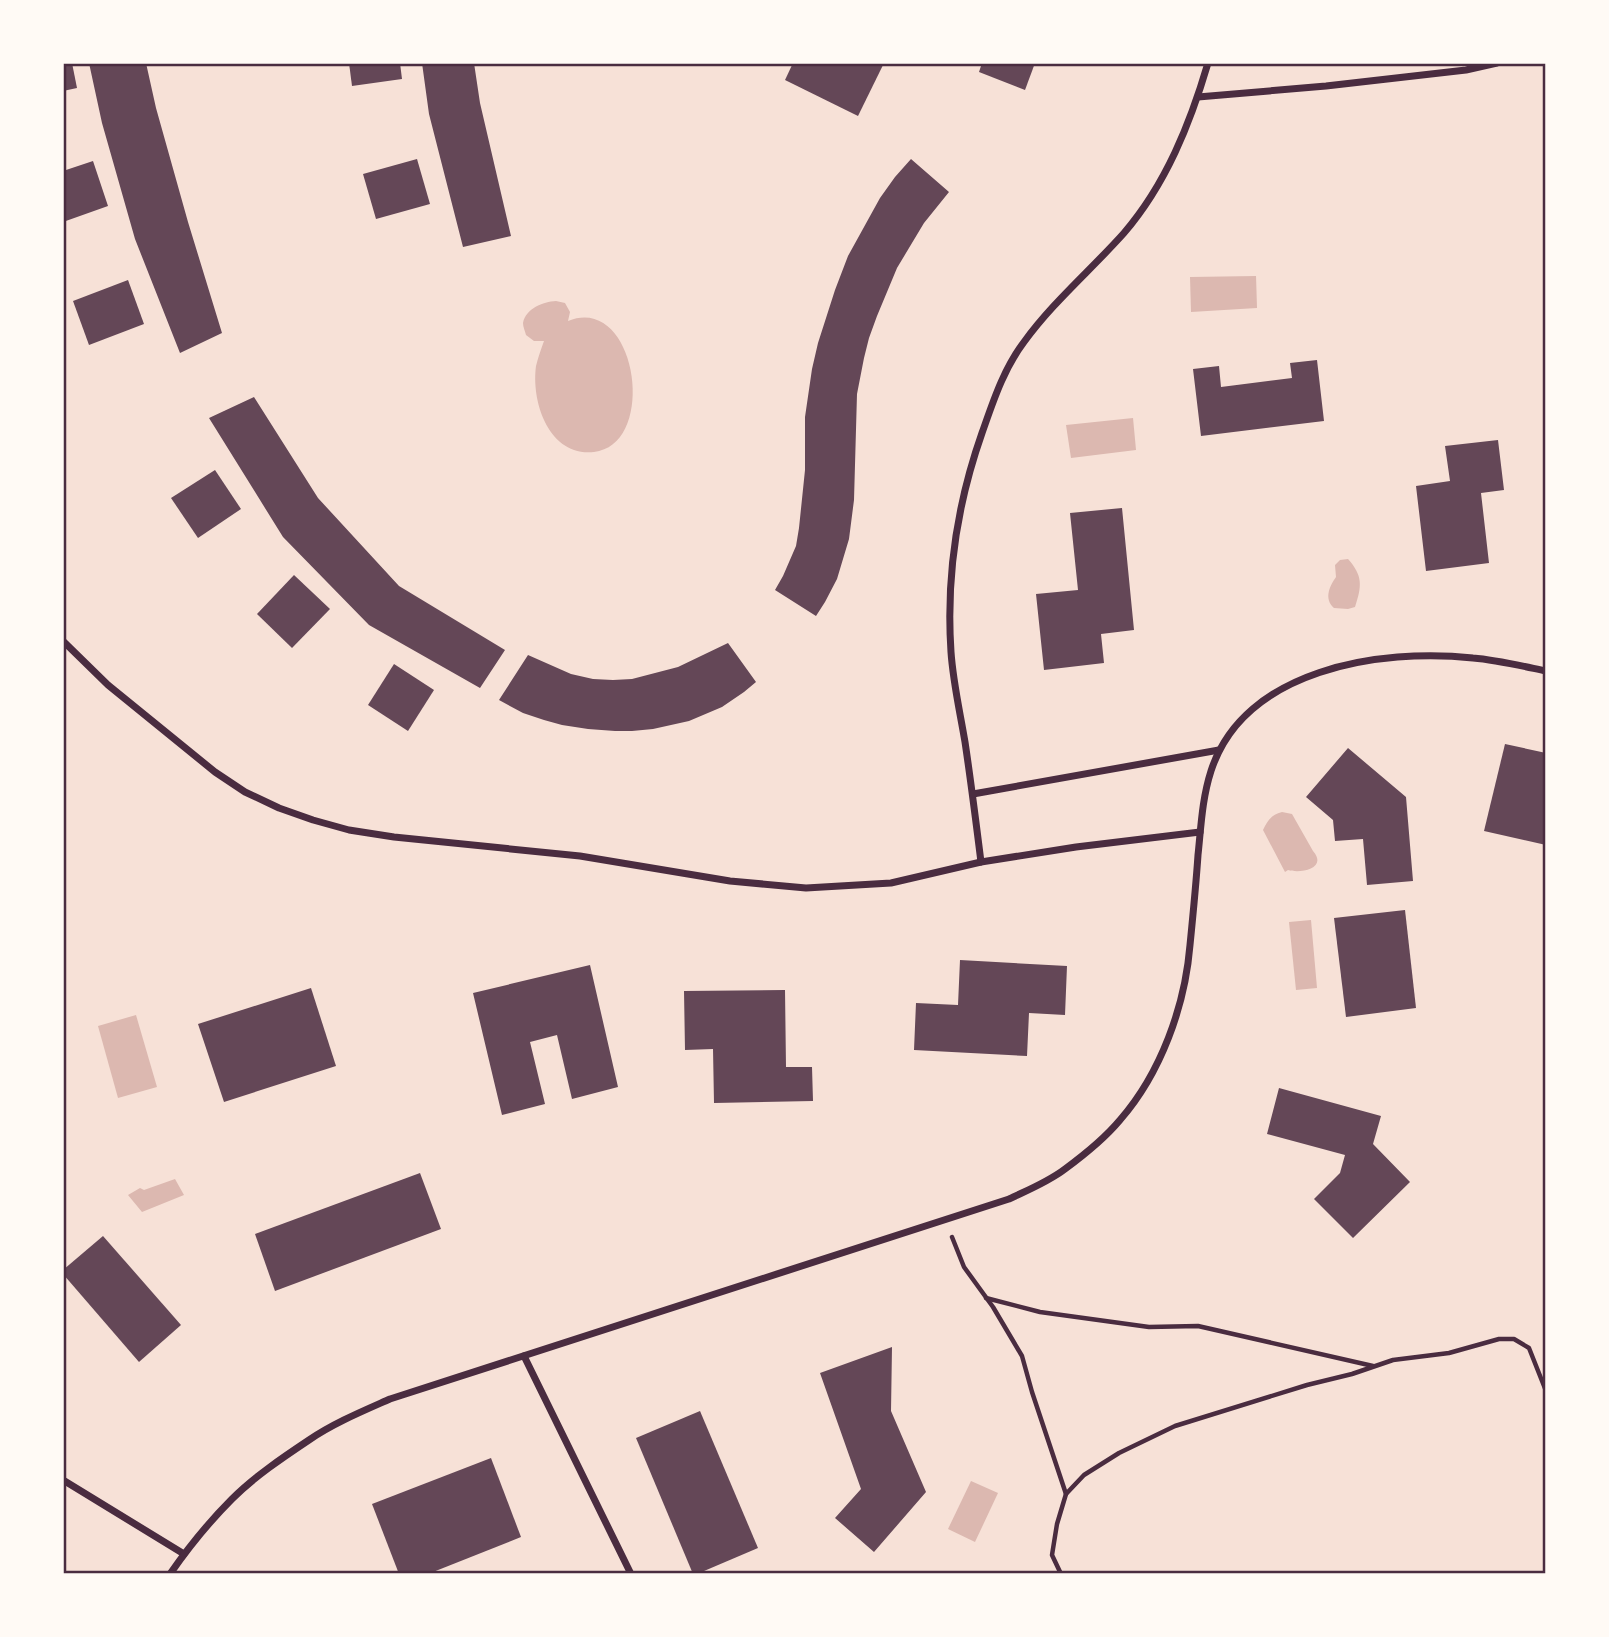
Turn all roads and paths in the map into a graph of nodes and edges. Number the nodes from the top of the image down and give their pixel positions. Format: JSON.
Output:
{"nodes":[{"id":1,"x":1208,"y":63,"type":"edge"},
{"id":2,"x":1497,"y":63,"type":"edge"},
{"id":3,"x":1198,"y":97,"type":"junction"},
{"id":4,"x":63,"y":641,"type":"edge"},
{"id":5,"x":1546,"y":671,"type":"edge"},
{"id":6,"x":1219,"y":750,"type":"junction"},
{"id":7,"x":973,"y":794,"type":"junction"},
{"id":8,"x":1200,"y":832,"type":"junction"},
{"id":9,"x":981,"y":862,"type":"junction"},
{"id":10,"x":946,"y":1220,"type":"junction"},
{"id":11,"x":986,"y":1298,"type":"junction"},
{"id":12,"x":524,"y":1356,"type":"junction"},
{"id":13,"x":1375,"y":1366,"type":"junction"},
{"id":14,"x":1546,"y":1391,"type":"edge"},
{"id":15,"x":63,"y":1480,"type":"edge"},
{"id":16,"x":1066,"y":1494,"type":"junction"},
{"id":17,"x":184,"y":1554,"type":"junction"},
{"id":18,"x":170,"y":1574,"type":"edge"},
{"id":19,"x":631,"y":1574,"type":"edge"},
{"id":20,"x":1061,"y":1574,"type":"edge"}],
"edges":[{"from":1,"to":3,"type":"street"},
{"from":2,"to":3,"type":"street"},
{"from":3,"to":7,"type":"street"},
{"from":4,"to":9,"type":"street"},
{"from":5,"to":6,"type":"street"},
{"from":6,"to":7,"type":"street"},
{"from":6,"to":8,"type":"street"},
{"from":7,"to":9,"type":"street"},
{"from":8,"to":9,"type":"street"},
{"from":8,"to":10,"type":"street"},
{"from":10,"to":11,"type":"path"},
{"from":10,"to":12,"type":"street"},
{"from":11,"to":13,"type":"path"},
{"from":11,"to":16,"type":"path"},
{"from":12,"to":17,"type":"street"},
{"from":12,"to":19,"type":"street"},
{"from":13,"to":14,"type":"path"},
{"from":13,"to":16,"type":"path"},
{"from":15,"to":17,"type":"street"},
{"from":16,"to":20,"type":"path"},
{"from":17,"to":18,"type":"street"}]}
